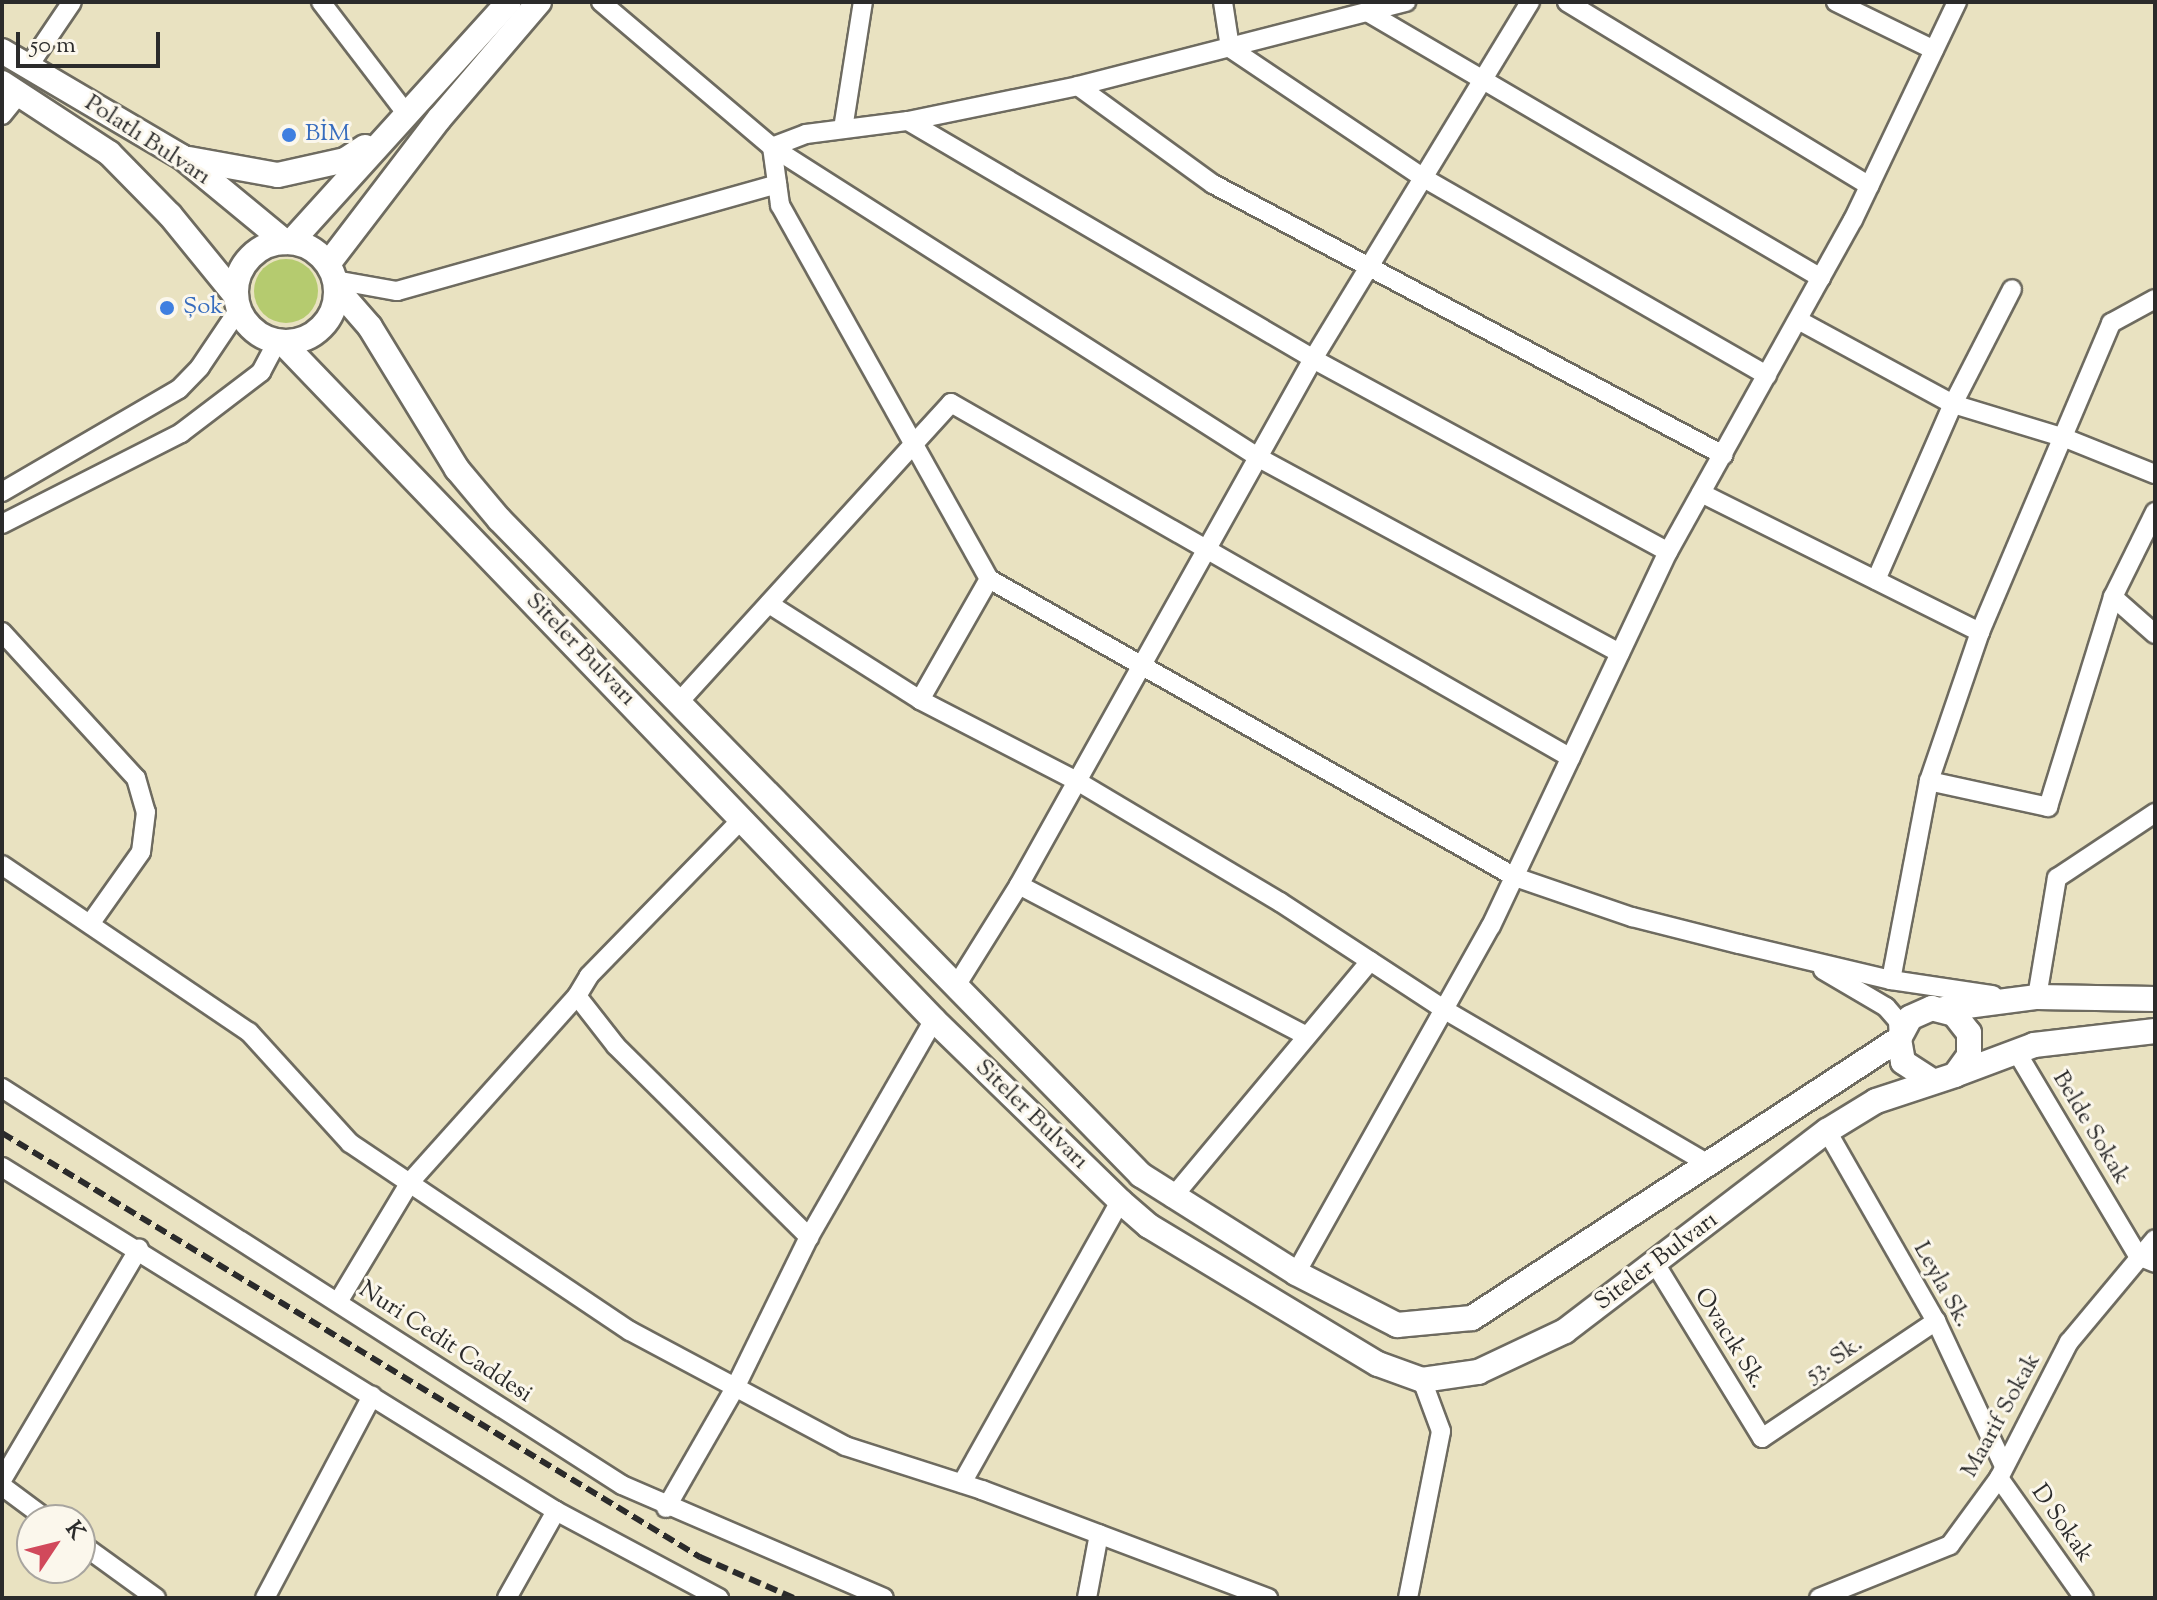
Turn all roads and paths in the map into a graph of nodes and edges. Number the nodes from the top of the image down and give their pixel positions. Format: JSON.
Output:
{"nodes":[{"id":1,"x":72,"y":2,"type":"edge"},
{"id":2,"x":321,"y":2,"type":"edge"},
{"id":3,"x":509,"y":2,"type":"edge"},
{"id":4,"x":539,"y":2,"type":"edge"},
{"id":5,"x":601,"y":2,"type":"edge"},
{"id":6,"x":863,"y":2,"type":"edge"},
{"id":7,"x":1223,"y":2,"type":"edge"},
{"id":8,"x":1406,"y":2,"type":"edge"},
{"id":9,"x":1530,"y":2,"type":"edge"},
{"id":10,"x":1567,"y":2,"type":"edge"},
{"id":11,"x":1836,"y":2,"type":"edge"},
{"id":12,"x":1957,"y":2,"type":"edge"},
{"id":13,"x":1369,"y":13,"type":"junction"},
{"id":14,"x":1230,"y":48,"type":"junction"},
{"id":15,"x":1934,"y":50,"type":"junction"},
{"id":16,"x":2,"y":51,"type":"edge"},
{"id":17,"x":28,"y":67,"type":"junction"},
{"id":18,"x":1479,"y":80,"type":"junction"},
{"id":19,"x":1078,"y":86,"type":"junction"},
{"id":20,"x":11,"y":88,"type":"edge"},
{"id":21,"x":406,"y":113,"type":"junction"},
{"id":22,"x":2,"y":115,"type":"edge"},
{"id":23,"x":908,"y":121,"type":"junction"},
{"id":24,"x":843,"y":129,"type":"junction"},
{"id":25,"x":387,"y":133,"type":"junction"},
{"id":26,"x":772,"y":147,"type":"junction"},
{"id":27,"x":182,"y":157,"type":"junction"},
{"id":28,"x":1422,"y":177,"type":"junction"},
{"id":29,"x":777,"y":184,"type":"junction"},
{"id":30,"x":1870,"y":186,"type":"junction"},
{"id":31,"x":288,"y":242,"type":"junction"},
{"id":32,"x":1370,"y":268,"type":"junction"},
{"id":33,"x":333,"y":278,"type":"junction"},
{"id":34,"x":1821,"y":278,"type":"junction"},
{"id":35,"x":2012,"y":289,"type":"dead end"},
{"id":36,"x":2155,"y":299,"type":"edge"},
{"id":37,"x":237,"y":302,"type":"junction"},
{"id":38,"x":1798,"y":320,"type":"junction"},
{"id":39,"x":280,"y":342,"type":"junction"},
{"id":40,"x":1313,"y":359,"type":"junction"},
{"id":41,"x":1767,"y":375,"type":"junction"},
{"id":42,"x":1953,"y":404,"type":"junction"},
{"id":43,"x":2065,"y":438,"type":"junction"},
{"id":44,"x":914,"y":440,"type":"junction"},
{"id":45,"x":1723,"y":455,"type":"junction"},
{"id":46,"x":1261,"y":459,"type":"junction"},
{"id":47,"x":2155,"y":474,"type":"edge"},
{"id":48,"x":2,"y":492,"type":"edge"},
{"id":49,"x":1701,"y":493,"type":"junction"},
{"id":50,"x":2155,"y":512,"type":"edge"},
{"id":51,"x":2,"y":524,"type":"edge"},
{"id":52,"x":1205,"y":552,"type":"junction"},
{"id":53,"x":1668,"y":552,"type":"junction"},
{"id":54,"x":989,"y":579,"type":"junction"},
{"id":55,"x":1876,"y":580,"type":"junction"},
{"id":56,"x":2113,"y":597,"type":"junction"},
{"id":57,"x":769,"y":604,"type":"junction"},
{"id":58,"x":2,"y":632,"type":"edge"},
{"id":59,"x":1980,"y":632,"type":"junction"},
{"id":60,"x":2155,"y":634,"type":"edge"},
{"id":61,"x":1620,"y":653,"type":"junction"},
{"id":62,"x":1140,"y":669,"type":"junction"},
{"id":63,"x":920,"y":700,"type":"junction"},
{"id":64,"x":679,"y":702,"type":"junction"},
{"id":65,"x":1571,"y":758,"type":"junction"},
{"id":66,"x":1077,"y":781,"type":"junction"},
{"id":67,"x":1929,"y":781,"type":"junction"},
{"id":68,"x":2155,"y":813,"type":"edge"},
{"id":69,"x":741,"y":820,"type":"junction"},
{"id":70,"x":2,"y":865,"type":"edge"},
{"id":71,"x":1515,"y":877,"type":"junction"},
{"id":72,"x":1019,"y":885,"type":"junction"},
{"id":73,"x":90,"y":924,"type":"junction"},
{"id":74,"x":1807,"y":960,"type":"junction"},
{"id":75,"x":1370,"y":961,"type":"junction"},
{"id":76,"x":1891,"y":980,"type":"junction"},
{"id":77,"x":956,"y":986,"type":"junction"},
{"id":78,"x":577,"y":996,"type":"junction"},
{"id":79,"x":2037,"y":997,"type":"junction"},
{"id":80,"x":2155,"y":999,"type":"edge"},
{"id":81,"x":1944,"y":1009,"type":"junction"},
{"id":82,"x":1445,"y":1010,"type":"junction"},
{"id":83,"x":934,"y":1020,"type":"junction"},
{"id":84,"x":2155,"y":1031,"type":"edge"},
{"id":85,"x":1307,"y":1036,"type":"junction"},
{"id":86,"x":1899,"y":1039,"type":"junction"},
{"id":87,"x":2016,"y":1051,"type":"junction"},
{"id":88,"x":1944,"y":1078,"type":"junction"},
{"id":89,"x":2,"y":1088,"type":"edge"},
{"id":90,"x":1827,"y":1131,"type":"junction"},
{"id":91,"x":1709,"y":1164,"type":"junction"},
{"id":92,"x":2,"y":1167,"type":"edge"},
{"id":93,"x":410,"y":1182,"type":"junction"},
{"id":94,"x":1172,"y":1198,"type":"junction"},
{"id":95,"x":1120,"y":1201,"type":"junction"},
{"id":96,"x":809,"y":1237,"type":"junction"},
{"id":97,"x":2155,"y":1239,"type":"edge"},
{"id":98,"x":139,"y":1248,"type":"junction"},
{"id":99,"x":2147,"y":1259,"type":"edge"},
{"id":100,"x":1656,"y":1265,"type":"junction"},
{"id":101,"x":1296,"y":1273,"type":"junction"},
{"id":102,"x":338,"y":1302,"type":"junction"},
{"id":103,"x":1936,"y":1321,"type":"junction"},
{"id":104,"x":1422,"y":1380,"type":"junction"},
{"id":105,"x":735,"y":1388,"type":"junction"},
{"id":106,"x":372,"y":1396,"type":"junction"},
{"id":107,"x":1762,"y":1438,"type":"joint"},
{"id":108,"x":2002,"y":1472,"type":"junction"},
{"id":109,"x":2,"y":1483,"type":"edge"},
{"id":110,"x":962,"y":1483,"type":"junction"},
{"id":111,"x":28,"y":1504,"type":"edge"},
{"id":112,"x":666,"y":1508,"type":"junction"},
{"id":113,"x":556,"y":1511,"type":"junction"},
{"id":114,"x":1099,"y":1534,"type":"junction"},
{"id":115,"x":96,"y":1555,"type":"edge"},
{"id":116,"x":156,"y":1598,"type":"edge"},
{"id":117,"x":265,"y":1598,"type":"edge"},
{"id":118,"x":507,"y":1598,"type":"edge"},
{"id":119,"x":719,"y":1598,"type":"edge"},
{"id":120,"x":884,"y":1598,"type":"edge"},
{"id":121,"x":1087,"y":1598,"type":"edge"},
{"id":122,"x":1268,"y":1598,"type":"edge"},
{"id":123,"x":1408,"y":1598,"type":"edge"},
{"id":124,"x":1819,"y":1598,"type":"edge"},
{"id":125,"x":2084,"y":1598,"type":"edge"}],
"edges":[{"from":1,"to":17,"type":"street"},
{"from":2,"to":21,"type":"street"},
{"from":3,"to":21,"type":"main road"},
{"from":4,"to":33,"type":"main road"},
{"from":5,"to":26,"type":"street"},
{"from":6,"to":24,"type":"street"},
{"from":7,"to":14,"type":"street"},
{"from":8,"to":13,"type":"street"},
{"from":9,"to":18,"type":"street"},
{"from":10,"to":30,"type":"street"},
{"from":11,"to":15,"type":"street"},
{"from":12,"to":15,"type":"street"},
{"from":13,"to":14,"type":"street"},
{"from":13,"to":18,"type":"street"},
{"from":14,"to":19,"type":"street"},
{"from":14,"to":28,"type":"street"},
{"from":15,"to":30,"type":"street"},
{"from":16,"to":17,"type":"main road","name":"Polatlı Bulvarı"},
{"from":17,"to":27,"type":"main road","name":"Polatlı Bulvarı"},
{"from":18,"to":28,"type":"street"},
{"from":18,"to":34,"type":"street"},
{"from":19,"to":23,"type":"street"},
{"from":19,"to":32,"type":"street"},
{"from":20,"to":22,"type":"street"},
{"from":20,"to":37,"type":"main road","name":"Polatlı Bulvarı"},
{"from":21,"to":25,"type":"main road"},
{"from":23,"to":24,"type":"street"},
{"from":23,"to":40,"type":"street"},
{"from":24,"to":26,"type":"street"},
{"from":25,"to":27,"type":"main road"},
{"from":25,"to":31,"type":"main road"},
{"from":26,"to":29,"type":"street"},
{"from":26,"to":46,"type":"street"},
{"from":27,"to":31,"type":"main road","name":"Polatlı Bulvarı"},
{"from":28,"to":32,"type":"street"},
{"from":28,"to":41,"type":"street"},
{"from":29,"to":33,"type":"street"},
{"from":29,"to":44,"type":"street"},
{"from":30,"to":34,"type":"street"},
{"from":31,"to":33,"type":"main road"},
{"from":31,"to":37,"type":"main road"},
{"from":32,"to":40,"type":"street"},
{"from":32,"to":45,"type":"street"},
{"from":33,"to":39,"type":"main road"},
{"from":33,"to":64,"type":"main road","name":"Siteler Bulvarı"},
{"from":34,"to":38,"type":"street"},
{"from":35,"to":42,"type":"street"},
{"from":36,"to":43,"type":"street"},
{"from":37,"to":39,"type":"main road"},
{"from":37,"to":48,"type":"street"},
{"from":38,"to":41,"type":"street"},
{"from":38,"to":42,"type":"street"},
{"from":39,"to":51,"type":"street"},
{"from":39,"to":69,"type":"main road","name":"Siteler Bulvarı"},
{"from":40,"to":46,"type":"street"},
{"from":40,"to":53,"type":"street"},
{"from":41,"to":45,"type":"street"},
{"from":42,"to":43,"type":"street"},
{"from":42,"to":55,"type":"street"},
{"from":43,"to":47,"type":"street"},
{"from":43,"to":59,"type":"street"},
{"from":44,"to":52,"type":"street"},
{"from":44,"to":54,"type":"street"},
{"from":44,"to":57,"type":"street"},
{"from":45,"to":49,"type":"street"},
{"from":46,"to":52,"type":"street"},
{"from":46,"to":61,"type":"street"},
{"from":49,"to":53,"type":"street"},
{"from":49,"to":55,"type":"street"},
{"from":50,"to":56,"type":"street"},
{"from":52,"to":62,"type":"street"},
{"from":52,"to":65,"type":"street"},
{"from":53,"to":61,"type":"street"},
{"from":54,"to":62,"type":"street"},
{"from":54,"to":63,"type":"street"},
{"from":55,"to":59,"type":"street"},
{"from":56,"to":60,"type":"street"},
{"from":56,"to":67,"type":"street"},
{"from":57,"to":63,"type":"street"},
{"from":57,"to":64,"type":"street"},
{"from":58,"to":73,"type":"street"},
{"from":59,"to":67,"type":"street"},
{"from":61,"to":65,"type":"street"},
{"from":62,"to":66,"type":"street"},
{"from":62,"to":71,"type":"street"},
{"from":63,"to":66,"type":"street"},
{"from":64,"to":77,"type":"main road","name":"Siteler Bulvarı"},
{"from":65,"to":71,"type":"street"},
{"from":66,"to":72,"type":"street"},
{"from":66,"to":75,"type":"street"},
{"from":67,"to":76,"type":"street"},
{"from":68,"to":79,"type":"street"},
{"from":69,"to":78,"type":"street"},
{"from":69,"to":83,"type":"main road","name":"Siteler Bulvarı"},
{"from":70,"to":73,"type":"street"},
{"from":71,"to":74,"type":"street"},
{"from":71,"to":82,"type":"street"},
{"from":72,"to":77,"type":"street"},
{"from":72,"to":85,"type":"street"},
{"from":73,"to":93,"type":"street"},
{"from":74,"to":76,"type":"street"},
{"from":74,"to":86,"type":"street"},
{"from":75,"to":82,"type":"street"},
{"from":75,"to":85,"type":"street"},
{"from":76,"to":79,"type":"street"},
{"from":77,"to":94,"type":"main road","name":"Siteler Bulvarı"},
{"from":78,"to":93,"type":"street"},
{"from":78,"to":96,"type":"street"},
{"from":79,"to":80,"type":"main road"},
{"from":79,"to":81,"type":"main road"},
{"from":81,"to":86,"type":"main road"},
{"from":81,"to":88,"type":"main road"},
{"from":82,"to":91,"type":"street"},
{"from":82,"to":101,"type":"street"},
{"from":83,"to":95,"type":"main road","name":"Siteler Bulvarı"},
{"from":83,"to":96,"type":"street"},
{"from":84,"to":87,"type":"main road","name":"Siteler Bulvarı"},
{"from":85,"to":94,"type":"street"},
{"from":86,"to":88,"type":"main road"},
{"from":86,"to":91,"type":"main road","name":"Siteler Bulvarı"},
{"from":87,"to":88,"type":"main road","name":"Siteler Bulvarı"},
{"from":87,"to":99,"type":"street","name":"Belde Sokak"},
{"from":88,"to":90,"type":"main road","name":"Siteler Bulvarı"},
{"from":89,"to":102,"type":"street","name":"Nuri Cedit Caddesi"},
{"from":90,"to":100,"type":"main road","name":"Siteler Bulvarı"},
{"from":90,"to":103,"type":"street","name":"Leyla Sk."},
{"from":91,"to":101,"type":"main road","name":"Siteler Bulvarı"},
{"from":92,"to":98,"type":"street"},
{"from":93,"to":102,"type":"street"},
{"from":93,"to":105,"type":"street"},
{"from":94,"to":101,"type":"main road","name":"Siteler Bulvarı"},
{"from":95,"to":104,"type":"main road","name":"Siteler Bulvarı"},
{"from":95,"to":110,"type":"street"},
{"from":96,"to":105,"type":"street"},
{"from":97,"to":99,"type":"street","name":"Maarif Sokak"},
{"from":98,"to":106,"type":"street"},
{"from":98,"to":109,"type":"street"},
{"from":99,"to":108,"type":"street","name":"Maarif Sokak"},
{"from":100,"to":104,"type":"main road","name":"Siteler Bulvarı"},
{"from":100,"to":107,"type":"street","name":"Ovacık Sk."},
{"from":102,"to":112,"type":"street","name":"Nuri Cedit Caddesi"},
{"from":103,"to":107,"type":"street","name":"53. Sk."},
{"from":103,"to":108,"type":"street","name":"Leyla Sk."},
{"from":104,"to":123,"type":"street"},
{"from":105,"to":110,"type":"street"},
{"from":105,"to":112,"type":"street"},
{"from":106,"to":113,"type":"street"},
{"from":106,"to":117,"type":"street"},
{"from":108,"to":124,"type":"street","name":"Maarif Sokak"},
{"from":108,"to":125,"type":"street","name":"D Sokak"},
{"from":109,"to":111,"type":"street"},
{"from":110,"to":114,"type":"street"},
{"from":112,"to":120,"type":"street","name":"Nuri Cedit Caddesi"},
{"from":113,"to":118,"type":"street"},
{"from":113,"to":119,"type":"street"},
{"from":114,"to":121,"type":"street"},
{"from":114,"to":122,"type":"street"},
{"from":115,"to":116,"type":"street"}]}
